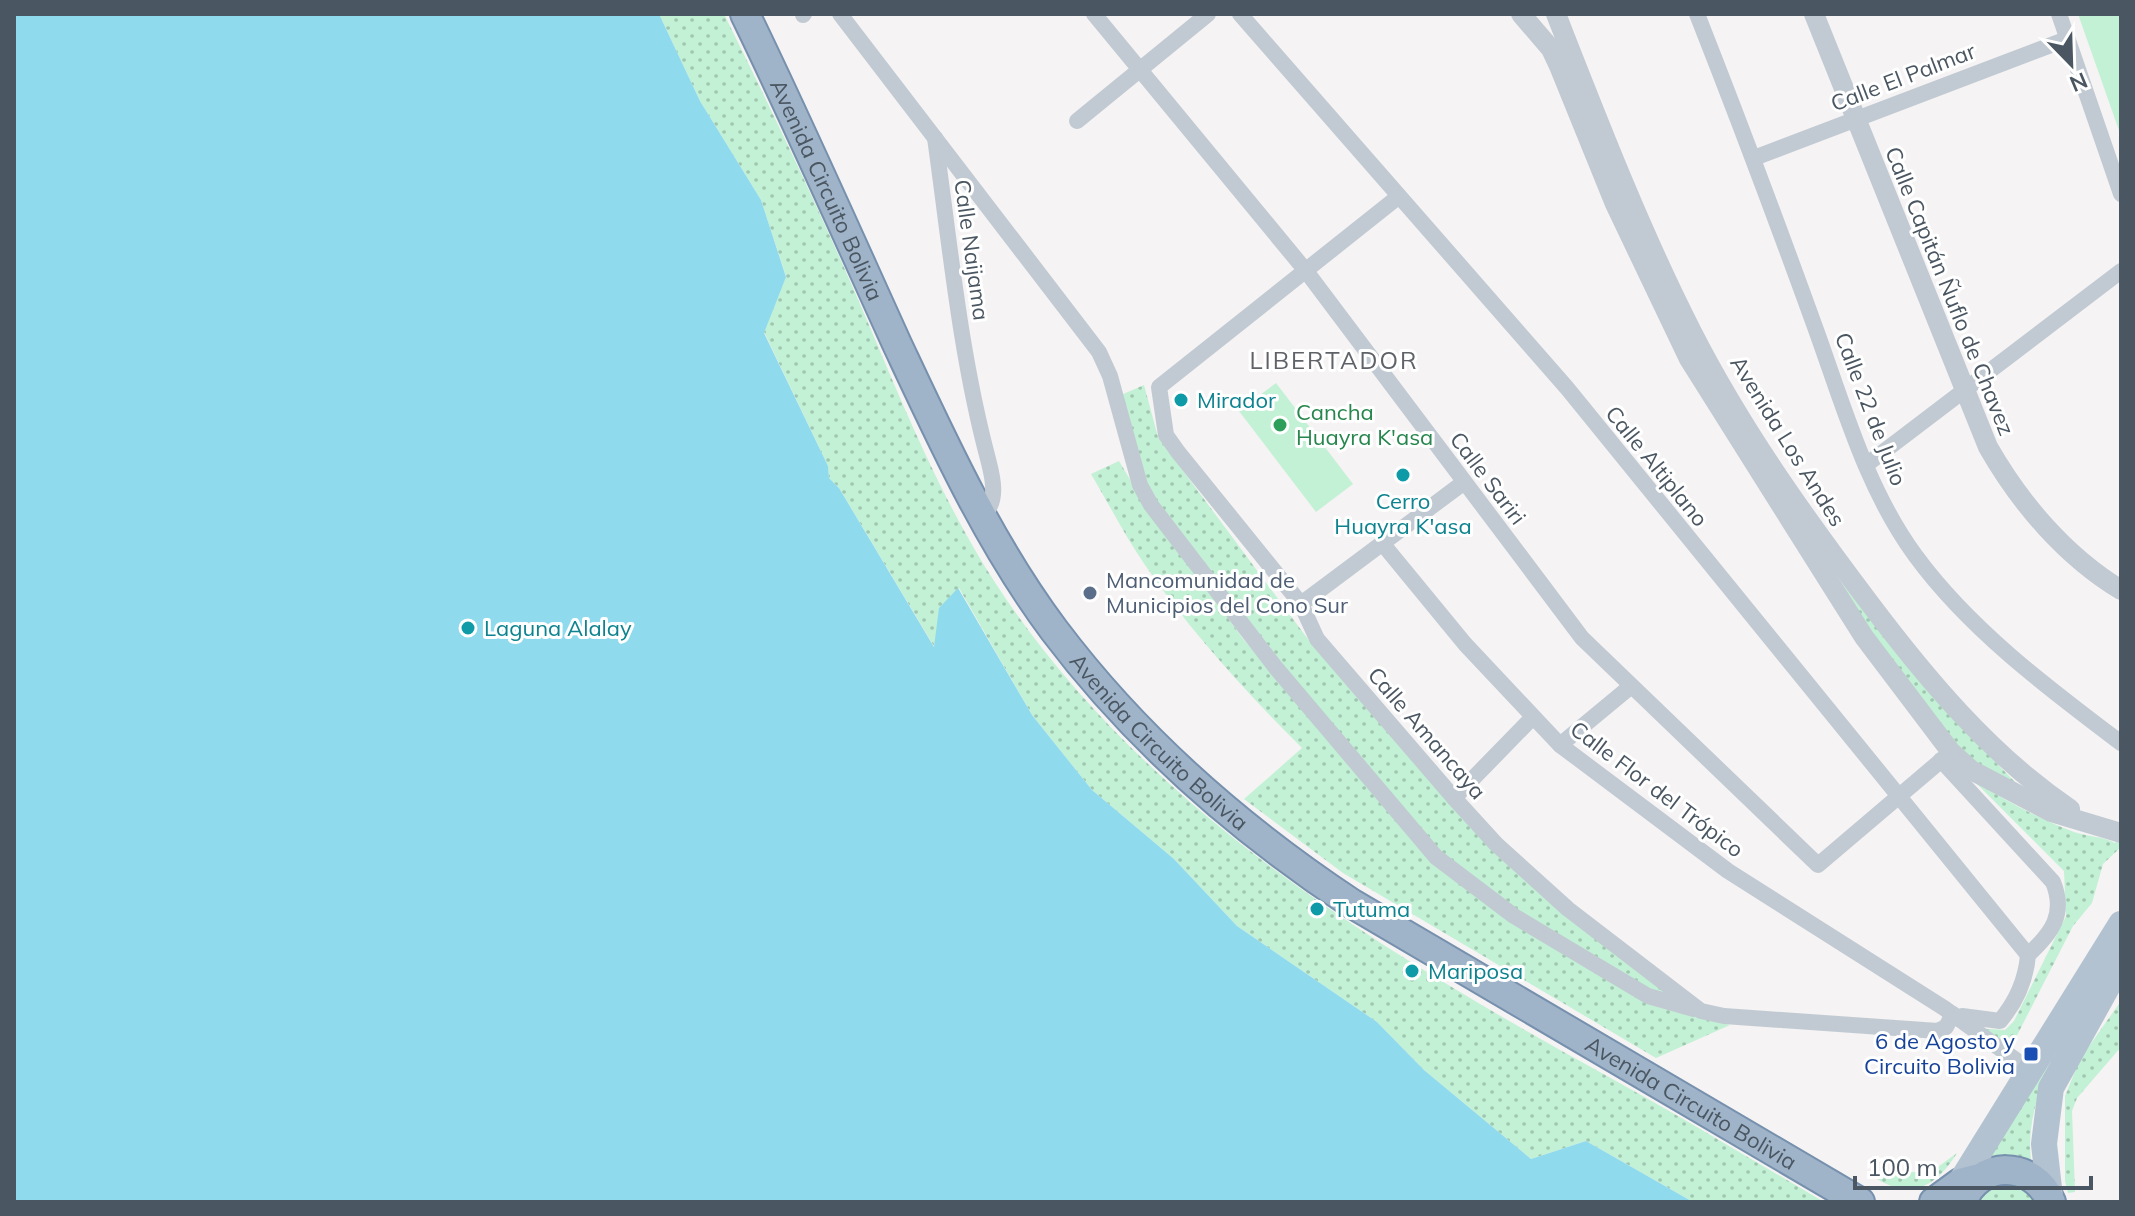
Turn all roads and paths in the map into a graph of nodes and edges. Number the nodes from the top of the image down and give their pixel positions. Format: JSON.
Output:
{"nodes":[{"id":1,"x":745,"y":14,"type":"edge"},
{"id":2,"x":840,"y":14,"type":"edge"},
{"id":3,"x":1094,"y":14,"type":"edge"},
{"id":4,"x":1208,"y":14,"type":"edge"},
{"id":5,"x":1240,"y":14,"type":"edge"},
{"id":6,"x":1521,"y":14,"type":"edge"},
{"id":7,"x":1556,"y":14,"type":"edge"},
{"id":8,"x":1697,"y":14,"type":"edge"},
{"id":9,"x":1814,"y":14,"type":"edge"},
{"id":10,"x":2059,"y":14,"type":"edge"},
{"id":11,"x":2067,"y":39,"type":"junction"},
{"id":12,"x":1561,"y":57,"type":"junction"},
{"id":13,"x":1139,"y":71,"type":"junction"},
{"id":14,"x":1853,"y":118,"type":"junction"},
{"id":15,"x":1077,"y":121,"type":"dead end"},
{"id":16,"x":935,"y":136,"type":"junction"},
{"id":17,"x":1754,"y":158,"type":"junction"},
{"id":18,"x":2121,"y":194,"type":"edge"},
{"id":19,"x":1398,"y":197,"type":"junction"},
{"id":20,"x":1306,"y":271,"type":"junction"},
{"id":21,"x":2121,"y":271,"type":"edge"},
{"id":22,"x":1964,"y":394,"type":"junction"},
{"id":23,"x":1866,"y":465,"type":"junction"},
{"id":24,"x":1463,"y":483,"type":"junction"},
{"id":25,"x":982,"y":516,"type":"junction"},
{"id":26,"x":1382,"y":543,"type":"junction"},
{"id":27,"x":2121,"y":590,"type":"edge"},
{"id":28,"x":1301,"y":604,"type":"junction"},
{"id":29,"x":1630,"y":687,"type":"junction"},
{"id":30,"x":1532,"y":718,"type":"junction"},
{"id":31,"x":2121,"y":743,"type":"edge"},
{"id":32,"x":1560,"y":745,"type":"junction"},
{"id":33,"x":1946,"y":756,"type":"junction"},
{"id":34,"x":1898,"y":795,"type":"junction"},
{"id":35,"x":1454,"y":798,"type":"junction"},
{"id":36,"x":2086,"y":821,"type":"junction"},
{"id":37,"x":2117,"y":827,"type":"edge"},
{"id":38,"x":2121,"y":924,"type":"edge"},
{"id":39,"x":2028,"y":955,"type":"junction"},
{"id":40,"x":2121,"y":962,"type":"edge"},
{"id":41,"x":1701,"y":1011,"type":"junction"},
{"id":42,"x":1953,"y":1014,"type":"junction"},
{"id":43,"x":2031,"y":1071,"type":"junction"},
{"id":44,"x":1966,"y":1191,"type":"edge"},
{"id":45,"x":2050,"y":1200,"type":"edge"},
{"id":46,"x":1860,"y":1202,"type":"edge"},
{"id":47,"x":1934,"y":1202,"type":"edge"}],
"edges":[{"from":1,"to":25,"type":"highway","name":"Avenida Circuito Bolivia"},
{"from":2,"to":16,"type":"street"},
{"from":3,"to":13,"type":"street","name":"Calle Sariri"},
{"from":4,"to":13,"type":"street"},
{"from":5,"to":19,"type":"street","name":"Calle Altiplano"},
{"from":6,"to":12,"type":"street"},
{"from":7,"to":12,"type":"street","name":"Avenida Los Andes"},
{"from":8,"to":17,"type":"street","name":"Calle 22 de Julio"},
{"from":9,"to":14,"type":"street","name":"Calle Capitán Ñuflo de Chavez"},
{"from":10,"to":11,"type":"street"},
{"from":11,"to":14,"type":"street","name":"Calle El Palmar"},
{"from":11,"to":18,"type":"street"},
{"from":12,"to":33,"type":"street","name":"Avenida Los Andes"},
{"from":12,"to":36,"type":"street","name":"Avenida Los Andes"},
{"from":13,"to":15,"type":"street"},
{"from":13,"to":20,"type":"street","name":"Calle Sariri"},
{"from":14,"to":17,"type":"street","name":"Calle El Palmar"},
{"from":14,"to":22,"type":"street","name":"Calle Capitán Ñuflo de Chavez"},
{"from":16,"to":25,"type":"street","name":"Calle Naijama"},
{"from":16,"to":41,"type":"street"},
{"from":17,"to":23,"type":"street","name":"Calle 22 de Julio"},
{"from":19,"to":20,"type":"street","name":"Calle Amancaya"},
{"from":19,"to":34,"type":"street","name":"Calle Altiplano"},
{"from":20,"to":24,"type":"street","name":"Calle Sariri"},
{"from":20,"to":28,"type":"street","name":"Calle Amancaya"},
{"from":21,"to":22,"type":"street"},
{"from":22,"to":23,"type":"street"},
{"from":22,"to":27,"type":"street","name":"Calle Capitán Ñuflo de Chavez"},
{"from":23,"to":31,"type":"street","name":"Calle 22 de Julio"},
{"from":24,"to":26,"type":"street"},
{"from":24,"to":29,"type":"street","name":"Calle Sariri"},
{"from":25,"to":46,"type":"highway","name":"Avenida Circuito Bolivia"},
{"from":26,"to":28,"type":"street"},
{"from":26,"to":30,"type":"street","name":"Calle Flor del Trópico"},
{"from":28,"to":35,"type":"street","name":"Calle Amancaya"},
{"from":29,"to":32,"type":"street"},
{"from":29,"to":34,"type":"street","name":"Calle Sariri"},
{"from":30,"to":32,"type":"street","name":"Calle Flor del Trópico"},
{"from":30,"to":35,"type":"street"},
{"from":32,"to":42,"type":"street","name":"Calle Flor del Trópico"},
{"from":33,"to":34,"type":"street"},
{"from":33,"to":36,"type":"street","name":"Avenida Los Andes"},
{"from":33,"to":39,"type":"street"},
{"from":34,"to":39,"type":"street","name":"Calle Altiplano"},
{"from":35,"to":41,"type":"street","name":"Calle Amancaya"},
{"from":36,"to":37,"type":"street","name":"Avenida Los Andes"},
{"from":38,"to":43,"type":"main road"},
{"from":39,"to":42,"type":"street"},
{"from":40,"to":45,"type":"main road"},
{"from":41,"to":42,"type":"street","name":"Calle Amancaya"},
{"from":42,"to":43,"type":"street"},
{"from":43,"to":44,"type":"main road"},
{"from":44,"to":45,"type":"highway"},
{"from":44,"to":47,"type":"highway"}]}
